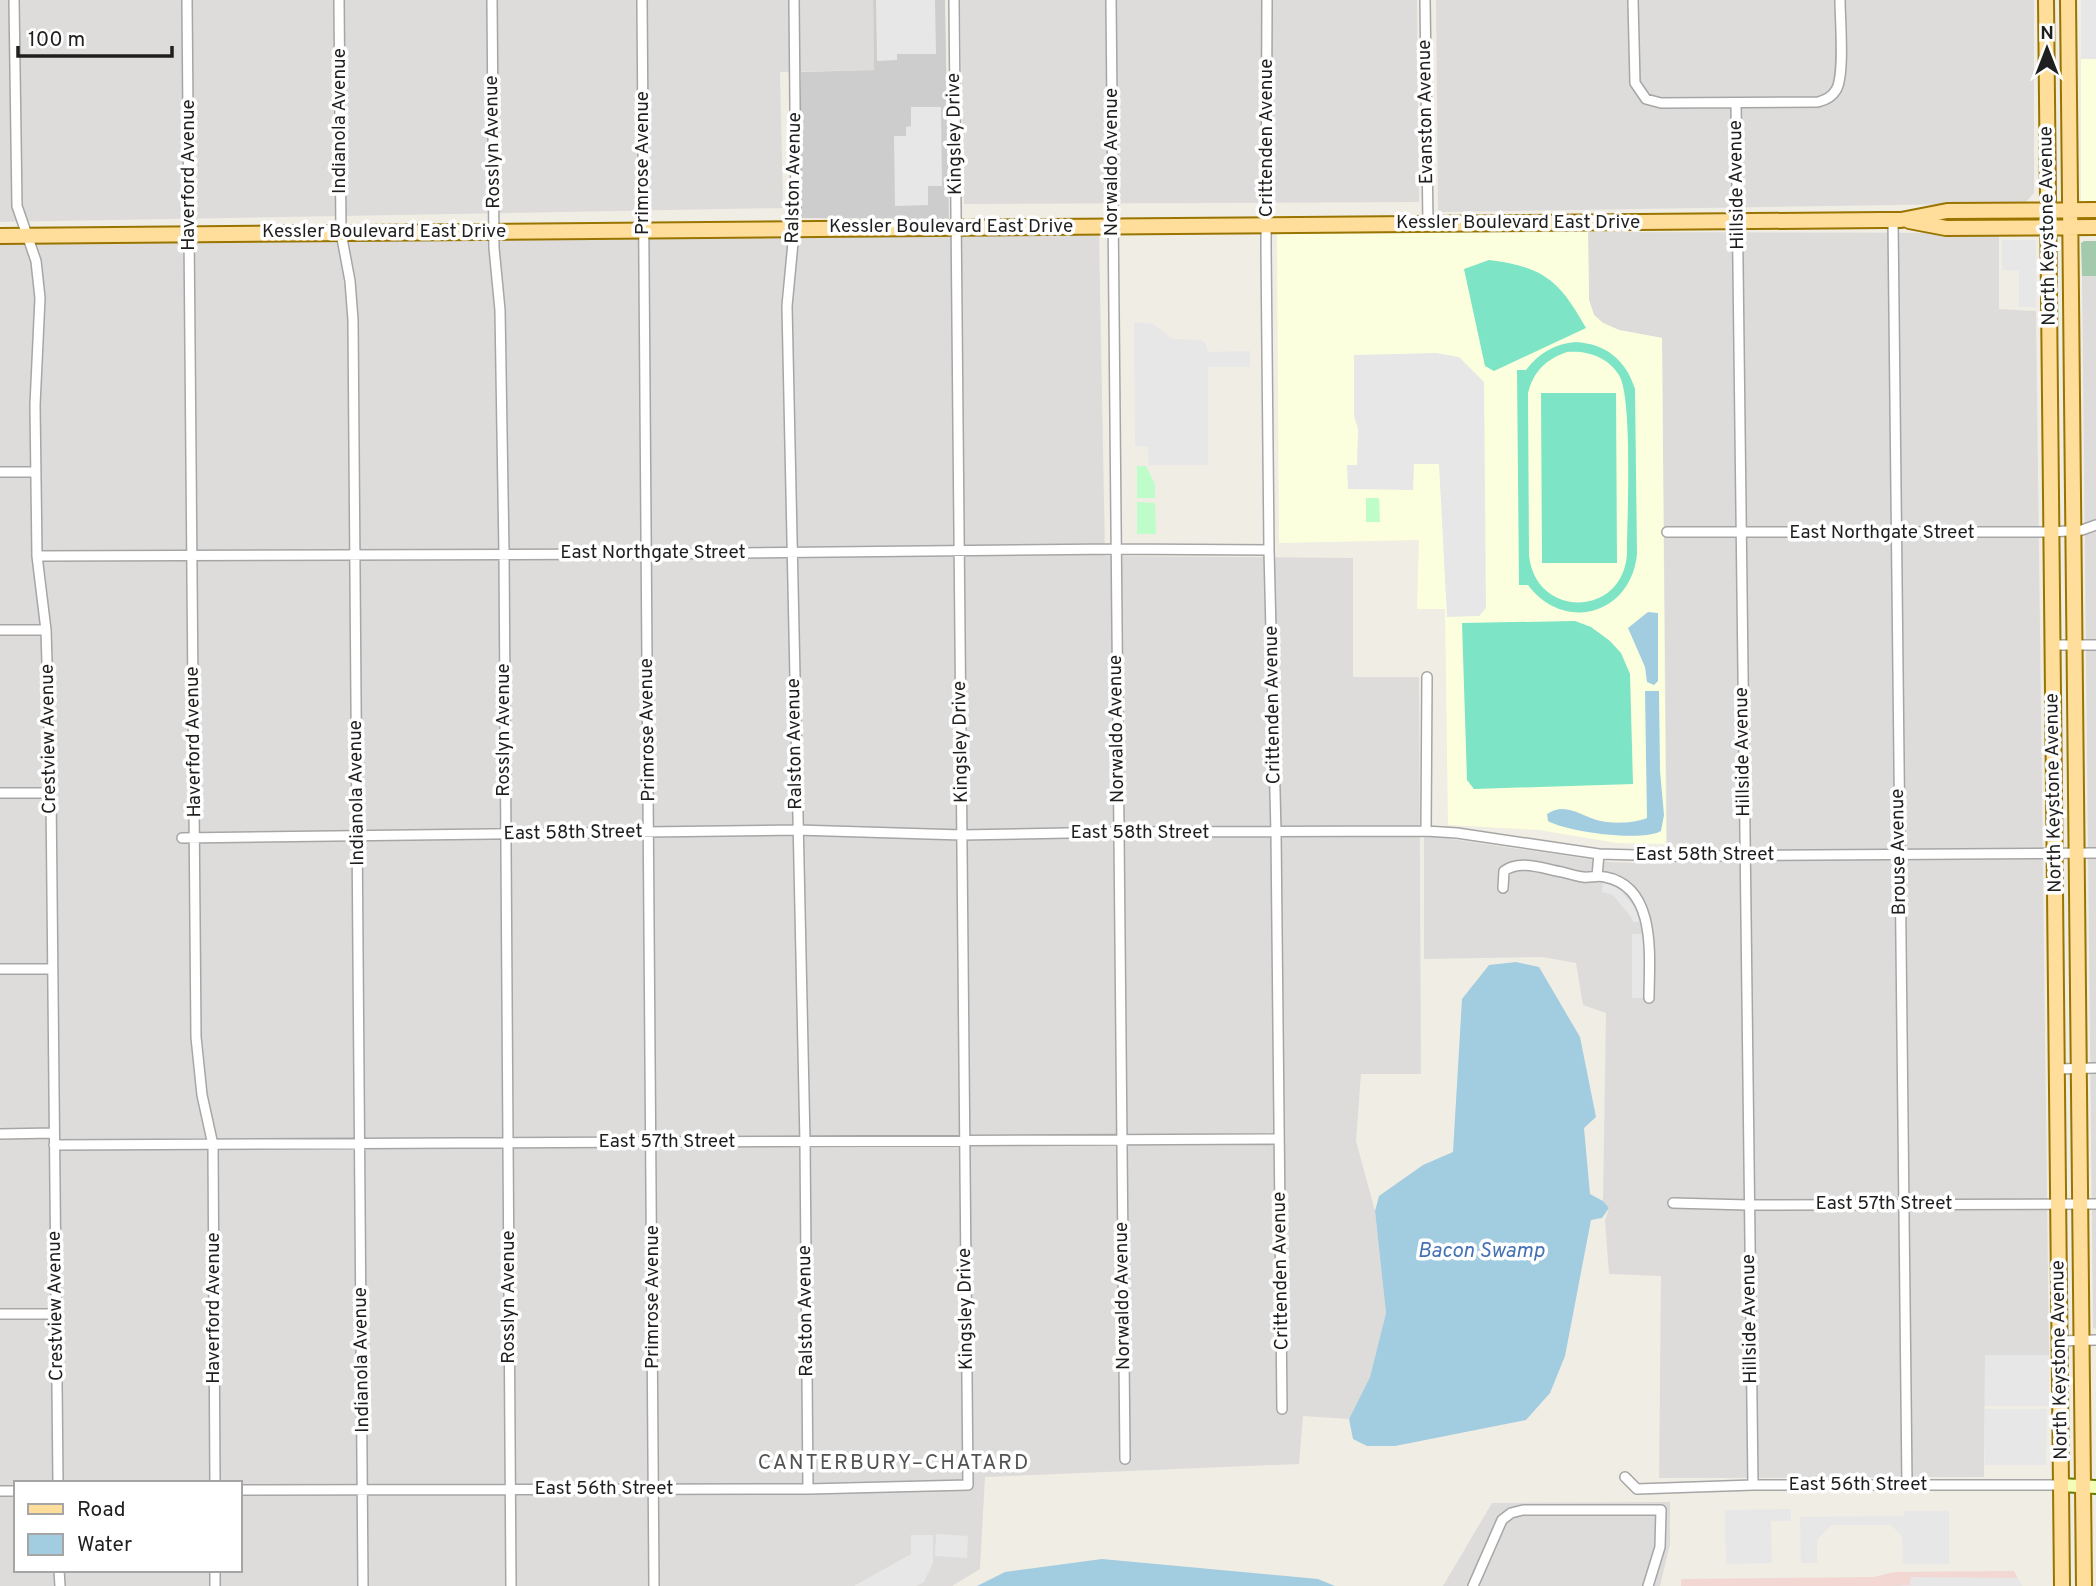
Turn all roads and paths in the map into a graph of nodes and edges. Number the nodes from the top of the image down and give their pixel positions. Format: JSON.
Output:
{"nodes":[{"id":1,"x":14,"y":0,"type":"edge"},
{"id":2,"x":187,"y":0,"type":"edge"},
{"id":3,"x":339,"y":0,"type":"edge"},
{"id":4,"x":492,"y":0,"type":"edge"},
{"id":5,"x":642,"y":0,"type":"edge"},
{"id":6,"x":794,"y":0,"type":"edge"},
{"id":7,"x":954,"y":0,"type":"edge"},
{"id":8,"x":1111,"y":0,"type":"edge"},
{"id":9,"x":1267,"y":0,"type":"edge"},
{"id":10,"x":1425,"y":0,"type":"edge"},
{"id":11,"x":1633,"y":0,"type":"edge"},
{"id":12,"x":1840,"y":0,"type":"edge"},
{"id":13,"x":2046,"y":0,"type":"edge"},
{"id":14,"x":2068,"y":0,"type":"edge"},
{"id":15,"x":1736,"y":103,"type":"junction"},
{"id":16,"x":2048,"y":210,"type":"junction"},
{"id":17,"x":2070,"y":210,"type":"junction"},
{"id":18,"x":2096,"y":210,"type":"edge"},
{"id":19,"x":1897,"y":220,"type":"junction"},
{"id":20,"x":1738,"y":222,"type":"junction"},
{"id":21,"x":1427,"y":224,"type":"junction"},
{"id":22,"x":1268,"y":225,"type":"junction"},
{"id":23,"x":1113,"y":226,"type":"junction"},
{"id":24,"x":957,"y":227,"type":"junction"},
{"id":25,"x":2048,"y":227,"type":"junction"},
{"id":26,"x":2070,"y":227,"type":"junction"},
{"id":27,"x":2096,"y":228,"type":"edge"},
{"id":28,"x":795,"y":229,"type":"junction"},
{"id":29,"x":644,"y":230,"type":"junction"},
{"id":30,"x":494,"y":232,"type":"junction"},
{"id":31,"x":189,"y":233,"type":"junction"},
{"id":32,"x":341,"y":233,"type":"junction"},
{"id":33,"x":27,"y":235,"type":"junction"},
{"id":34,"x":0,"y":236,"type":"edge"},
{"id":35,"x":0,"y":472,"type":"edge"},
{"id":36,"x":36,"y":472,"type":"junction"},
{"id":37,"x":2096,"y":525,"type":"edge"},
{"id":38,"x":2074,"y":531,"type":"junction"},
{"id":39,"x":1667,"y":532,"type":"dead end"},
{"id":40,"x":2051,"y":532,"type":"junction"},
{"id":41,"x":1741,"y":533,"type":"junction"},
{"id":42,"x":1897,"y":533,"type":"junction"},
{"id":43,"x":1116,"y":549,"type":"junction"},
{"id":44,"x":1269,"y":550,"type":"junction"},
{"id":45,"x":959,"y":551,"type":"junction"},
{"id":46,"x":791,"y":552,"type":"junction"},
{"id":47,"x":504,"y":553,"type":"junction"},
{"id":48,"x":355,"y":554,"type":"junction"},
{"id":49,"x":646,"y":554,"type":"junction"},
{"id":50,"x":192,"y":555,"type":"junction"},
{"id":51,"x":37,"y":556,"type":"junction"},
{"id":52,"x":0,"y":630,"type":"edge"},
{"id":53,"x":46,"y":630,"type":"junction"},
{"id":54,"x":2053,"y":645,"type":"junction"},
{"id":55,"x":2075,"y":645,"type":"junction"},
{"id":56,"x":2096,"y":645,"type":"edge"},
{"id":57,"x":1427,"y":677,"type":"dead end"},
{"id":58,"x":0,"y":793,"type":"edge"},
{"id":59,"x":51,"y":793,"type":"junction"},
{"id":60,"x":797,"y":830,"type":"junction"},
{"id":61,"x":649,"y":831,"type":"junction"},
{"id":62,"x":1426,"y":831,"type":"junction"},
{"id":63,"x":1118,"y":832,"type":"junction"},
{"id":64,"x":1276,"y":833,"type":"junction"},
{"id":65,"x":504,"y":835,"type":"junction"},
{"id":66,"x":962,"y":835,"type":"junction"},
{"id":67,"x":358,"y":837,"type":"junction"},
{"id":68,"x":182,"y":838,"type":"dead end"},
{"id":69,"x":195,"y":838,"type":"junction"},
{"id":70,"x":2055,"y":853,"type":"junction"},
{"id":71,"x":2077,"y":853,"type":"junction"},
{"id":72,"x":2096,"y":853,"type":"edge"},
{"id":73,"x":1599,"y":854,"type":"junction"},
{"id":74,"x":1899,"y":854,"type":"junction"},
{"id":75,"x":1744,"y":855,"type":"junction"},
{"id":76,"x":1597,"y":876,"type":"junction"},
{"id":77,"x":1503,"y":888,"type":"dead end"},
{"id":78,"x":0,"y":969,"type":"edge"},
{"id":79,"x":52,"y":969,"type":"junction"},
{"id":80,"x":1649,"y":998,"type":"dead end"},
{"id":81,"x":2096,"y":1068,"type":"edge"},
{"id":82,"x":2057,"y":1069,"type":"junction"},
{"id":83,"x":2079,"y":1069,"type":"junction"},
{"id":84,"x":54,"y":1133,"type":"junction"},
{"id":85,"x":0,"y":1134,"type":"edge"},
{"id":86,"x":1279,"y":1139,"type":"junction"},
{"id":87,"x":1122,"y":1140,"type":"junction"},
{"id":88,"x":964,"y":1141,"type":"junction"},
{"id":89,"x":652,"y":1142,"type":"junction"},
{"id":90,"x":805,"y":1142,"type":"junction"},
{"id":91,"x":508,"y":1143,"type":"junction"},
{"id":92,"x":360,"y":1144,"type":"junction"},
{"id":93,"x":54,"y":1145,"type":"junction"},
{"id":94,"x":213,"y":1145,"type":"junction"},
{"id":95,"x":1673,"y":1203,"type":"dead end"},
{"id":96,"x":2081,"y":1203,"type":"junction"},
{"id":97,"x":2096,"y":1203,"type":"edge"},
{"id":98,"x":1903,"y":1204,"type":"junction"},
{"id":99,"x":2058,"y":1204,"type":"junction"},
{"id":100,"x":1748,"y":1205,"type":"junction"},
{"id":101,"x":0,"y":1314,"type":"edge"},
{"id":102,"x":55,"y":1314,"type":"junction"},
{"id":103,"x":2089,"y":1340,"type":"edge"},
{"id":104,"x":2060,"y":1341,"type":"junction"},
{"id":105,"x":1282,"y":1409,"type":"dead end"},
{"id":106,"x":1125,"y":1459,"type":"dead end"},
{"id":107,"x":1625,"y":1477,"type":"dead end"},
{"id":108,"x":58,"y":1481,"type":"edge"},
{"id":109,"x":215,"y":1481,"type":"edge"},
{"id":110,"x":1907,"y":1484,"type":"junction"},
{"id":111,"x":968,"y":1485,"type":"joint"},
{"id":112,"x":1753,"y":1485,"type":"junction"},
{"id":113,"x":2061,"y":1485,"type":"junction"},
{"id":114,"x":2090,"y":1487,"type":"edge"},
{"id":115,"x":363,"y":1489,"type":"junction"},
{"id":116,"x":511,"y":1489,"type":"junction"},
{"id":117,"x":653,"y":1489,"type":"junction"},
{"id":118,"x":808,"y":1489,"type":"junction"},
{"id":119,"x":242,"y":1490,"type":"edge"},
{"id":120,"x":363,"y":1586,"type":"edge"},
{"id":121,"x":511,"y":1586,"type":"edge"},
{"id":122,"x":654,"y":1586,"type":"edge"},
{"id":123,"x":1473,"y":1586,"type":"edge"},
{"id":124,"x":1648,"y":1586,"type":"edge"},
{"id":125,"x":2062,"y":1586,"type":"edge"},
{"id":126,"x":2084,"y":1586,"type":"edge"}],
"edges":[{"from":1,"to":33,"type":"street","name":"Crestview Avenue"},
{"from":2,"to":31,"type":"street","name":"Haverford Avenue"},
{"from":3,"to":32,"type":"street","name":"Indianola Avenue"},
{"from":4,"to":30,"type":"street","name":"Rosslyn Avenue"},
{"from":5,"to":29,"type":"street","name":"Primrose Avenue"},
{"from":6,"to":28,"type":"street","name":"Ralston Avenue"},
{"from":7,"to":24,"type":"street","name":"Kingsley Drive"},
{"from":8,"to":23,"type":"street","name":"Norwaldo Avenue"},
{"from":9,"to":22,"type":"street","name":"Crittenden Avenue"},
{"from":10,"to":21,"type":"street","name":"Evanston Avenue"},
{"from":11,"to":15,"type":"street"},
{"from":12,"to":15,"type":"street"},
{"from":13,"to":16,"type":"main road","name":"North Keystone Avenue"},
{"from":14,"to":17,"type":"main road","name":"North Keystone Avenue"},
{"from":15,"to":20,"type":"street","name":"Hillside Avenue"},
{"from":16,"to":17,"type":"main road","name":"Kessler Boulevard East Drive"},
{"from":16,"to":19,"type":"main road","name":"Kessler Boulevard East Drive"},
{"from":16,"to":25,"type":"main road","name":"North Keystone Avenue"},
{"from":17,"to":18,"type":"main road","name":"Kessler Boulevard East Drive"},
{"from":17,"to":26,"type":"main road","name":"North Keystone Avenue"},
{"from":19,"to":20,"type":"main road","name":"Kessler Boulevard East Drive"},
{"from":19,"to":25,"type":"main road","name":"Kessler Boulevard East Drive"},
{"from":19,"to":42,"type":"street","name":"Brouse Avenue"},
{"from":20,"to":21,"type":"main road","name":"Kessler Boulevard East Drive"},
{"from":20,"to":41,"type":"street","name":"Hillside Avenue"},
{"from":21,"to":22,"type":"main road","name":"Kessler Boulevard East Drive"},
{"from":22,"to":23,"type":"main road","name":"Kessler Boulevard East Drive"},
{"from":22,"to":44,"type":"street","name":"Crittenden Avenue"},
{"from":23,"to":24,"type":"main road","name":"Kessler Boulevard East Drive"},
{"from":23,"to":43,"type":"street","name":"Norwaldo Avenue"},
{"from":24,"to":28,"type":"main road","name":"Kessler Boulevard East Drive"},
{"from":24,"to":45,"type":"street","name":"Kingsley Drive"},
{"from":25,"to":26,"type":"main road","name":"Kessler Boulevard East Drive"},
{"from":25,"to":40,"type":"main road","name":"North Keystone Avenue"},
{"from":26,"to":27,"type":"main road","name":"Kessler Boulevard East Drive"},
{"from":26,"to":38,"type":"main road","name":"North Keystone Avenue"},
{"from":28,"to":29,"type":"main road","name":"Kessler Boulevard East Drive"},
{"from":28,"to":46,"type":"street","name":"Ralston Avenue"},
{"from":29,"to":30,"type":"main road","name":"Kessler Boulevard East Drive"},
{"from":29,"to":49,"type":"street","name":"Primrose Avenue"},
{"from":30,"to":32,"type":"main road","name":"Kessler Boulevard East Drive"},
{"from":30,"to":47,"type":"street","name":"Rosslyn Avenue"},
{"from":31,"to":32,"type":"main road","name":"Kessler Boulevard East Drive"},
{"from":31,"to":33,"type":"main road","name":"Kessler Boulevard East Drive"},
{"from":31,"to":50,"type":"street","name":"Haverford Avenue"},
{"from":32,"to":48,"type":"street","name":"Indianola Avenue"},
{"from":33,"to":34,"type":"main road","name":"Kessler Boulevard East Drive"},
{"from":33,"to":36,"type":"street","name":"Crestview Avenue"},
{"from":35,"to":36,"type":"street"},
{"from":36,"to":51,"type":"street","name":"Crestview Avenue"},
{"from":37,"to":38,"type":"street","name":"East Northgate Street"},
{"from":38,"to":40,"type":"street","name":"East Northgate Street"},
{"from":38,"to":55,"type":"main road","name":"North Keystone Avenue"},
{"from":39,"to":41,"type":"street","name":"East Northgate Street"},
{"from":40,"to":42,"type":"street","name":"East Northgate Street"},
{"from":40,"to":54,"type":"main road","name":"North Keystone Avenue"},
{"from":41,"to":42,"type":"street","name":"East Northgate Street"},
{"from":41,"to":75,"type":"street","name":"Hillside Avenue"},
{"from":42,"to":74,"type":"street","name":"Brouse Avenue"},
{"from":43,"to":44,"type":"street","name":"East Northgate Street"},
{"from":43,"to":45,"type":"street","name":"East Northgate Street"},
{"from":43,"to":63,"type":"street","name":"Norwaldo Avenue"},
{"from":44,"to":64,"type":"street","name":"Crittenden Avenue"},
{"from":45,"to":46,"type":"street","name":"East Northgate Street"},
{"from":45,"to":66,"type":"street","name":"Kingsley Drive"},
{"from":46,"to":49,"type":"street","name":"East Northgate Street"},
{"from":46,"to":60,"type":"street","name":"Ralston Avenue"},
{"from":47,"to":48,"type":"street","name":"East Northgate Street"},
{"from":47,"to":49,"type":"street","name":"East Northgate Street"},
{"from":47,"to":65,"type":"street","name":"Rosslyn Avenue"},
{"from":48,"to":50,"type":"street","name":"East Northgate Street"},
{"from":48,"to":67,"type":"street","name":"Indianola Avenue"},
{"from":49,"to":61,"type":"street","name":"Primrose Avenue"},
{"from":50,"to":51,"type":"street","name":"East Northgate Street"},
{"from":50,"to":69,"type":"street","name":"Haverford Avenue"},
{"from":51,"to":53,"type":"street","name":"Crestview Avenue"},
{"from":52,"to":53,"type":"street"},
{"from":53,"to":59,"type":"street","name":"Crestview Avenue"},
{"from":54,"to":55,"type":"street"},
{"from":54,"to":70,"type":"main road","name":"North Keystone Avenue"},
{"from":55,"to":56,"type":"street"},
{"from":55,"to":71,"type":"main road","name":"North Keystone Avenue"},
{"from":57,"to":62,"type":"street"},
{"from":58,"to":59,"type":"street"},
{"from":59,"to":79,"type":"street","name":"Crestview Avenue"},
{"from":60,"to":61,"type":"street","name":"East 58th Street"},
{"from":60,"to":66,"type":"street","name":"East 58th Street"},
{"from":60,"to":90,"type":"street","name":"Ralston Avenue"},
{"from":61,"to":65,"type":"street","name":"East 58th Street"},
{"from":61,"to":89,"type":"street","name":"Primrose Avenue"},
{"from":62,"to":64,"type":"street","name":"East 58th Street"},
{"from":62,"to":73,"type":"street","name":"East 58th Street"},
{"from":63,"to":64,"type":"street","name":"East 58th Street"},
{"from":63,"to":66,"type":"street","name":"East 58th Street"},
{"from":63,"to":87,"type":"street","name":"Norwaldo Avenue"},
{"from":64,"to":86,"type":"street","name":"Crittenden Avenue"},
{"from":65,"to":67,"type":"street","name":"East 58th Street"},
{"from":65,"to":91,"type":"street","name":"Rosslyn Avenue"},
{"from":66,"to":88,"type":"street","name":"Kingsley Drive"},
{"from":67,"to":69,"type":"street","name":"East 58th Street"},
{"from":67,"to":92,"type":"street","name":"Indianola Avenue"},
{"from":68,"to":69,"type":"street","name":"East 58th Street"},
{"from":69,"to":94,"type":"street","name":"Haverford Avenue"},
{"from":70,"to":71,"type":"street","name":"East 58th Street"},
{"from":70,"to":74,"type":"street","name":"East 58th Street"},
{"from":70,"to":82,"type":"main road","name":"North Keystone Avenue"},
{"from":71,"to":72,"type":"street","name":"East 58th Street"},
{"from":71,"to":83,"type":"main road","name":"North Keystone Avenue"},
{"from":73,"to":75,"type":"street","name":"East 58th Street"},
{"from":73,"to":76,"type":"street"},
{"from":74,"to":75,"type":"street","name":"East 58th Street"},
{"from":74,"to":98,"type":"street","name":"Brouse Avenue"},
{"from":75,"to":100,"type":"street","name":"Hillside Avenue"},
{"from":76,"to":77,"type":"street"},
{"from":76,"to":80,"type":"street"},
{"from":78,"to":79,"type":"street"},
{"from":79,"to":84,"type":"street","name":"Crestview Avenue"},
{"from":81,"to":83,"type":"street"},
{"from":82,"to":83,"type":"street"},
{"from":82,"to":99,"type":"main road","name":"North Keystone Avenue"},
{"from":83,"to":96,"type":"main road","name":"North Keystone Avenue"},
{"from":84,"to":85,"type":"street"},
{"from":84,"to":93,"type":"street","name":"Crestview Avenue"},
{"from":86,"to":87,"type":"street","name":"East 57th Street"},
{"from":86,"to":105,"type":"street","name":"Crittenden Avenue"},
{"from":87,"to":88,"type":"street","name":"East 57th Street"},
{"from":87,"to":106,"type":"street","name":"Norwaldo Avenue"},
{"from":88,"to":90,"type":"street","name":"East 57th Street"},
{"from":88,"to":111,"type":"street","name":"Kingsley Drive"},
{"from":89,"to":90,"type":"street","name":"East 57th Street"},
{"from":89,"to":91,"type":"street","name":"East 57th Street"},
{"from":89,"to":117,"type":"street","name":"Primrose Avenue"},
{"from":90,"to":118,"type":"street","name":"Ralston Avenue"},
{"from":91,"to":92,"type":"street","name":"East 57th Street"},
{"from":91,"to":116,"type":"street","name":"Rosslyn Avenue"},
{"from":92,"to":94,"type":"street","name":"East 57th Street"},
{"from":92,"to":115,"type":"street","name":"Indianola Avenue"},
{"from":93,"to":94,"type":"street","name":"East 57th Street"},
{"from":93,"to":102,"type":"street","name":"Crestview Avenue"},
{"from":94,"to":109,"type":"street","name":"Haverford Avenue"},
{"from":95,"to":100,"type":"street","name":"East 57th Street"},
{"from":96,"to":97,"type":"street","name":"East 57th Street"},
{"from":96,"to":99,"type":"street","name":"East 57th Street"},
{"from":96,"to":103,"type":"main road","name":"North Keystone Avenue"},
{"from":98,"to":99,"type":"street","name":"East 57th Street"},
{"from":98,"to":100,"type":"street","name":"East 57th Street"},
{"from":98,"to":110,"type":"street","name":"Brouse Avenue"},
{"from":99,"to":104,"type":"main road","name":"North Keystone Avenue"},
{"from":100,"to":112,"type":"street","name":"Hillside Avenue"},
{"from":101,"to":102,"type":"street"},
{"from":102,"to":108,"type":"street","name":"Crestview Avenue"},
{"from":103,"to":104,"type":"street"},
{"from":103,"to":114,"type":"main road","name":"North Keystone Avenue"},
{"from":104,"to":113,"type":"main road","name":"North Keystone Avenue"},
{"from":107,"to":112,"type":"street","name":"East 56th Street"},
{"from":110,"to":112,"type":"street","name":"East 56th Street"},
{"from":110,"to":113,"type":"street","name":"East 56th Street"},
{"from":111,"to":118,"type":"street","name":"East 56th Street"},
{"from":113,"to":114,"type":"street","name":"East 56th Street"},
{"from":113,"to":125,"type":"main road","name":"North Keystone Avenue"},
{"from":114,"to":126,"type":"main road","name":"North Keystone Avenue"},
{"from":115,"to":116,"type":"street","name":"East 56th Street"},
{"from":115,"to":119,"type":"street","name":"East 56th Street"},
{"from":115,"to":120,"type":"street","name":"Indianola Avenue"},
{"from":116,"to":117,"type":"street","name":"East 56th Street"},
{"from":116,"to":121,"type":"street","name":"Rosslyn Avenue"},
{"from":117,"to":118,"type":"street","name":"East 56th Street"},
{"from":117,"to":122,"type":"street","name":"Primrose Avenue"},
{"from":123,"to":124,"type":"street"}]}
